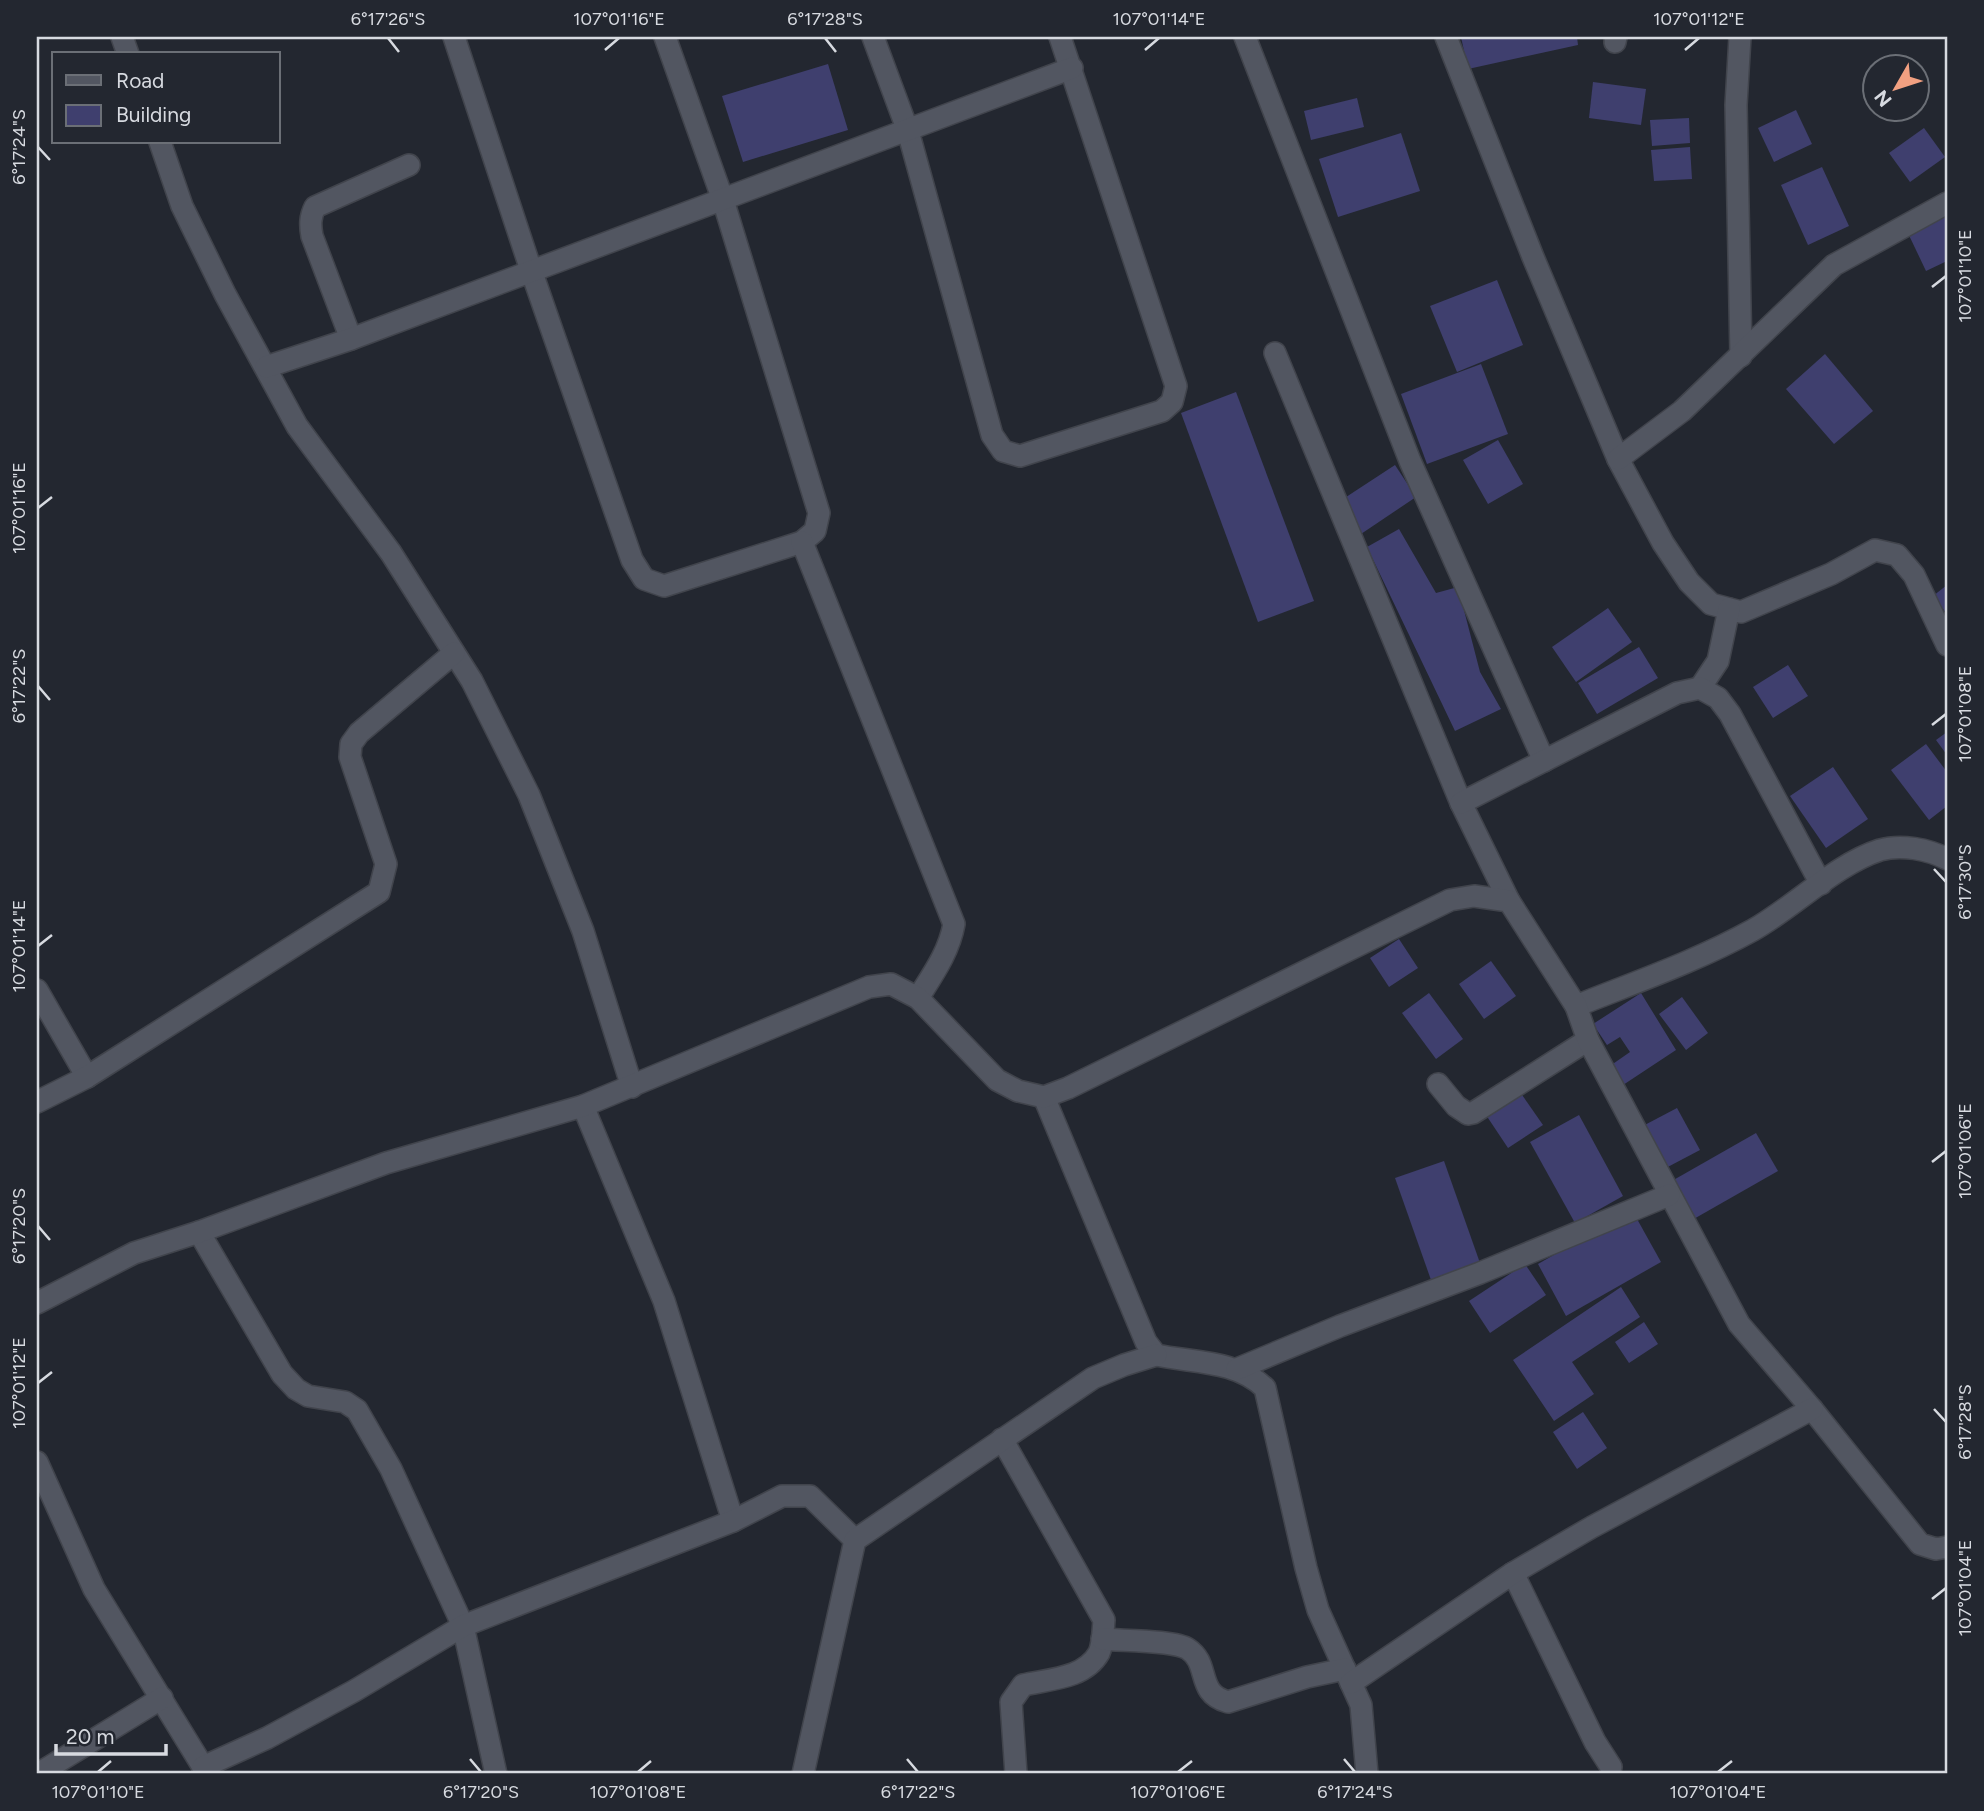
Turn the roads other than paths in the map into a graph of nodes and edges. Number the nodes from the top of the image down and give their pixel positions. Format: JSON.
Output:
{"nodes":[{"id":1,"x":454,"y":37,"type":"edge"},
{"id":2,"x":665,"y":37,"type":"edge"},
{"id":3,"x":873,"y":37,"type":"edge"},
{"id":4,"x":1060,"y":37,"type":"edge"},
{"id":5,"x":1245,"y":37,"type":"edge"},
{"id":6,"x":1446,"y":37,"type":"edge"},
{"id":7,"x":1740,"y":37,"type":"edge"},
{"id":8,"x":1072,"y":68,"type":"junction"},
{"id":9,"x":908,"y":131,"type":"junction"},
{"id":10,"x":161,"y":144,"type":"edge"},
{"id":11,"x":409,"y":165,"type":"dead end"},
{"id":12,"x":723,"y":200,"type":"junction"},
{"id":13,"x":1947,"y":203,"type":"edge"},
{"id":14,"x":531,"y":270,"type":"junction"},
{"id":15,"x":351,"y":339,"type":"junction"},
{"id":16,"x":1275,"y":353,"type":"dead end"},
{"id":17,"x":1741,"y":356,"type":"junction"},
{"id":18,"x":266,"y":367,"type":"junction"},
{"id":19,"x":1618,"y":460,"type":"junction"},
{"id":20,"x":802,"y":542,"type":"junction"},
{"id":21,"x":1729,"y":609,"type":"junction"},
{"id":22,"x":1947,"y":645,"type":"edge"},
{"id":23,"x":454,"y":653,"type":"junction"},
{"id":24,"x":1700,"y":688,"type":"junction"},
{"id":25,"x":1544,"y":761,"type":"junction"},
{"id":26,"x":1461,"y":803,"type":"junction"},
{"id":27,"x":1947,"y":859,"type":"edge"},
{"id":28,"x":1821,"y":884,"type":"junction"},
{"id":29,"x":1509,"y":901,"type":"junction"},
{"id":30,"x":37,"y":990,"type":"edge"},
{"id":31,"x":918,"y":999,"type":"junction"},
{"id":32,"x":1576,"y":1006,"type":"junction"},
{"id":33,"x":1588,"y":1040,"type":"junction"},
{"id":34,"x":86,"y":1077,"type":"junction"},
{"id":35,"x":1438,"y":1084,"type":"dead end"},
{"id":36,"x":632,"y":1087,"type":"junction"},
{"id":37,"x":1044,"y":1097,"type":"junction"},
{"id":38,"x":37,"y":1102,"type":"edge"},
{"id":39,"x":583,"y":1106,"type":"junction"},
{"id":40,"x":1669,"y":1195,"type":"junction"},
{"id":41,"x":199,"y":1232,"type":"junction"},
{"id":42,"x":37,"y":1303,"type":"edge"},
{"id":43,"x":1156,"y":1355,"type":"junction"},
{"id":44,"x":1237,"y":1369,"type":"junction"},
{"id":45,"x":1812,"y":1409,"type":"junction"},
{"id":46,"x":1002,"y":1439,"type":"junction"},
{"id":47,"x":37,"y":1462,"type":"edge"},
{"id":48,"x":733,"y":1521,"type":"junction"},
{"id":49,"x":855,"y":1540,"type":"junction"},
{"id":50,"x":1947,"y":1547,"type":"edge"},
{"id":51,"x":1513,"y":1573,"type":"junction"},
{"id":52,"x":463,"y":1626,"type":"junction"},
{"id":53,"x":1102,"y":1639,"type":"junction"},
{"id":54,"x":1348,"y":1676,"type":"junction"},
{"id":55,"x":162,"y":1698,"type":"junction"},
{"id":56,"x":1611,"y":1767,"type":"dead end"},
{"id":57,"x":204,"y":1771,"type":"edge"},
{"id":58,"x":38,"y":1774,"type":"edge"},
{"id":59,"x":496,"y":1774,"type":"edge"},
{"id":60,"x":803,"y":1774,"type":"edge"},
{"id":61,"x":1016,"y":1774,"type":"edge"},
{"id":62,"x":1367,"y":1774,"type":"edge"}],
"edges":[{"from":1,"to":14,"type":"street"},
{"from":2,"to":12,"type":"street"},
{"from":3,"to":9,"type":"street"},
{"from":4,"to":8,"type":"street"},
{"from":5,"to":25,"type":"street"},
{"from":6,"to":19,"type":"street"},
{"from":7,"to":17,"type":"street"},
{"from":8,"to":9,"type":"street"},
{"from":8,"to":9,"type":"street"},
{"from":9,"to":12,"type":"street"},
{"from":10,"to":18,"type":"street"},
{"from":11,"to":15,"type":"street"},
{"from":12,"to":14,"type":"street"},
{"from":12,"to":20,"type":"street"},
{"from":13,"to":17,"type":"street"},
{"from":14,"to":15,"type":"street"},
{"from":14,"to":20,"type":"street"},
{"from":15,"to":18,"type":"street"},
{"from":16,"to":26,"type":"street"},
{"from":17,"to":19,"type":"street"},
{"from":18,"to":23,"type":"street"},
{"from":19,"to":21,"type":"street"},
{"from":20,"to":31,"type":"street"},
{"from":21,"to":22,"type":"street"},
{"from":21,"to":24,"type":"street"},
{"from":23,"to":34,"type":"street"},
{"from":23,"to":36,"type":"street"},
{"from":24,"to":25,"type":"street"},
{"from":24,"to":28,"type":"street"},
{"from":25,"to":26,"type":"street"},
{"from":26,"to":29,"type":"street"},
{"from":27,"to":28,"type":"street"},
{"from":28,"to":32,"type":"street"},
{"from":29,"to":32,"type":"street"},
{"from":29,"to":37,"type":"street"},
{"from":30,"to":34,"type":"street"},
{"from":31,"to":36,"type":"street"},
{"from":31,"to":37,"type":"street"},
{"from":32,"to":33,"type":"street"},
{"from":33,"to":35,"type":"street"},
{"from":33,"to":40,"type":"street"},
{"from":34,"to":38,"type":"street"},
{"from":36,"to":39,"type":"street"},
{"from":37,"to":43,"type":"street"},
{"from":39,"to":41,"type":"street"},
{"from":39,"to":48,"type":"street"},
{"from":40,"to":44,"type":"street"},
{"from":40,"to":45,"type":"street"},
{"from":41,"to":42,"type":"street"},
{"from":41,"to":52,"type":"street"},
{"from":43,"to":44,"type":"street"},
{"from":43,"to":46,"type":"street"},
{"from":44,"to":54,"type":"street"},
{"from":45,"to":50,"type":"street"},
{"from":45,"to":51,"type":"street"},
{"from":46,"to":49,"type":"street"},
{"from":46,"to":53,"type":"street"},
{"from":47,"to":55,"type":"street"},
{"from":48,"to":49,"type":"street"},
{"from":48,"to":52,"type":"street"},
{"from":49,"to":60,"type":"street"},
{"from":51,"to":54,"type":"street"},
{"from":51,"to":56,"type":"street"},
{"from":52,"to":57,"type":"street"},
{"from":52,"to":59,"type":"street"},
{"from":53,"to":54,"type":"street"},
{"from":53,"to":61,"type":"street"},
{"from":54,"to":62,"type":"street"},
{"from":55,"to":57,"type":"street"},
{"from":55,"to":58,"type":"street"}]}
